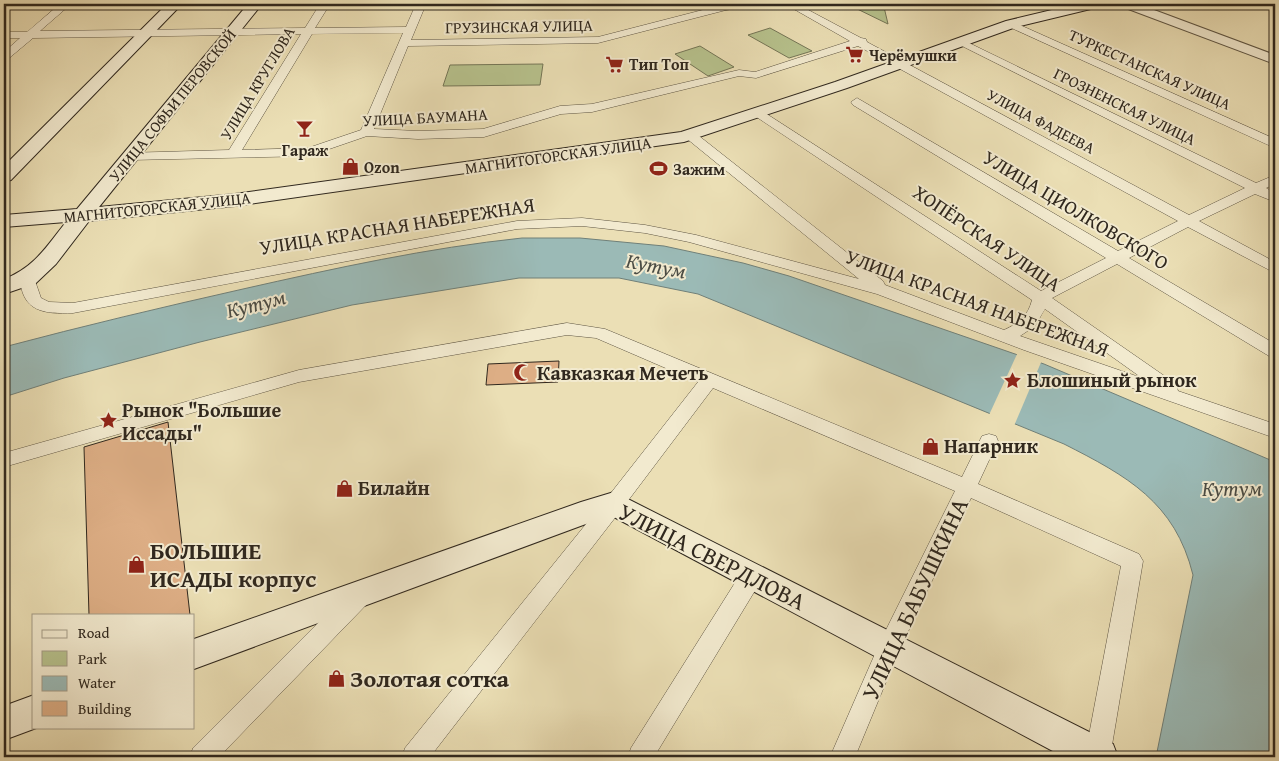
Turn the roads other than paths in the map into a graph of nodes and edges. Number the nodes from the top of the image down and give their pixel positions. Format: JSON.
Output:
{"nodes":[{"id":1,"x":66,"y":4,"type":"edge"},
{"id":2,"x":175,"y":4,"type":"edge"},
{"id":3,"x":255,"y":4,"type":"edge"},
{"id":4,"x":325,"y":4,"type":"edge"},
{"id":5,"x":421,"y":4,"type":"edge"},
{"id":6,"x":750,"y":4,"type":"edge"},
{"id":7,"x":790,"y":4,"type":"edge"},
{"id":8,"x":1094,"y":4,"type":"edge"},
{"id":9,"x":1127,"y":4,"type":"edge"},
{"id":10,"x":1011,"y":24,"type":"junction"},
{"id":11,"x":410,"y":30,"type":"junction"},
{"id":12,"x":306,"y":32,"type":"junction"},
{"id":13,"x":230,"y":33,"type":"junction"},
{"id":14,"x":145,"y":34,"type":"junction"},
{"id":15,"x":4,"y":35,"type":"edge"},
{"id":16,"x":30,"y":35,"type":"junction"},
{"id":17,"x":862,"y":42,"type":"junction"},
{"id":18,"x":961,"y":43,"type":"junction"},
{"id":19,"x":405,"y":44,"type":"junction"},
{"id":20,"x":4,"y":57,"type":"edge"},
{"id":21,"x":1275,"y":60,"type":"edge"},
{"id":22,"x":899,"y":64,"type":"junction"},
{"id":23,"x":857,"y":102,"type":"dead end"},
{"id":24,"x":759,"y":113,"type":"junction"},
{"id":25,"x":366,"y":132,"type":"junction"},
{"id":26,"x":690,"y":135,"type":"junction"},
{"id":27,"x":1275,"y":144,"type":"edge"},
{"id":28,"x":233,"y":154,"type":"junction"},
{"id":29,"x":130,"y":156,"type":"junction"},
{"id":30,"x":4,"y":176,"type":"edge"},
{"id":31,"x":1275,"y":179,"type":"edge"},
{"id":32,"x":1256,"y":189,"type":"junction"},
{"id":33,"x":1275,"y":198,"type":"edge"},
{"id":34,"x":84,"y":215,"type":"junction"},
{"id":35,"x":1190,"y":220,"type":"junction"},
{"id":36,"x":4,"y":221,"type":"edge"},
{"id":37,"x":1117,"y":258,"type":"junction"},
{"id":38,"x":1275,"y":268,"type":"edge"},
{"id":39,"x":28,"y":278,"type":"junction"},
{"id":40,"x":4,"y":287,"type":"edge"},
{"id":41,"x":883,"y":290,"type":"junction"},
{"id":42,"x":1040,"y":298,"type":"junction"},
{"id":43,"x":1005,"y":336,"type":"junction"},
{"id":44,"x":1275,"y":352,"type":"edge"},
{"id":45,"x":710,"y":380,"type":"junction"},
{"id":46,"x":1189,"y":402,"type":"junction"},
{"id":47,"x":1275,"y":430,"type":"edge"},
{"id":48,"x":989,"y":441,"type":"dead end"},
{"id":49,"x":4,"y":460,"type":"edge"},
{"id":50,"x":968,"y":488,"type":"junction"},
{"id":51,"x":614,"y":504,"type":"junction"},
{"id":52,"x":751,"y":577,"type":"junction"},
{"id":53,"x":365,"y":591,"type":"junction"},
{"id":54,"x":889,"y":648,"type":"junction"},
{"id":55,"x":195,"y":654,"type":"edge"},
{"id":56,"x":32,"y":713,"type":"edge"},
{"id":57,"x":4,"y":723,"type":"edge"},
{"id":58,"x":202,"y":757,"type":"edge"},
{"id":59,"x":414,"y":757,"type":"edge"},
{"id":60,"x":640,"y":757,"type":"edge"},
{"id":61,"x":842,"y":757,"type":"edge"},
{"id":62,"x":1098,"y":757,"type":"edge"}],
"edges":[{"from":1,"to":16,"type":"street"},
{"from":2,"to":14,"type":"main road"},
{"from":3,"to":13,"type":"main road","name":"УЛИЦА СОФЬИ ПЕРОВСКОЙ"},
{"from":4,"to":12,"type":"street","name":"УЛИЦА КРУГЛОВА"},
{"from":5,"to":11,"type":"street"},
{"from":6,"to":19,"type":"street","name":"ГРУЗИНСКАЯ УЛИЦА"},
{"from":7,"to":17,"type":"street","name":"УЛИЦА ФАДЕЕВА"},
{"from":8,"to":10,"type":"main road","name":"МАГНИТОГОРСКАЯ УЛИЦА"},
{"from":9,"to":21,"type":"street"},
{"from":10,"to":18,"type":"main road","name":"МАГНИТОГОРСКАЯ УЛИЦА"},
{"from":10,"to":27,"type":"street","name":"ТУРКЕСТАНСКАЯ УЛИЦА"},
{"from":11,"to":12,"type":"street"},
{"from":11,"to":19,"type":"street"},
{"from":12,"to":13,"type":"street"},
{"from":12,"to":28,"type":"street","name":"УЛИЦА КРУГЛОВА"},
{"from":13,"to":14,"type":"street"},
{"from":13,"to":29,"type":"main road","name":"УЛИЦА СОФЬИ ПЕРОВСКОЙ"},
{"from":14,"to":16,"type":"street"},
{"from":14,"to":30,"type":"main road"},
{"from":15,"to":16,"type":"street"},
{"from":16,"to":20,"type":"street"},
{"from":17,"to":22,"type":"street","name":"УЛИЦА ФАДЕЕВА"},
{"from":17,"to":25,"type":"street","name":"УЛИЦА БАУМАНА"},
{"from":18,"to":22,"type":"main road","name":"МАГНИТОГОРСКАЯ УЛИЦА"},
{"from":18,"to":32,"type":"street","name":"ГРОЗНЕНСКАЯ УЛИЦА"},
{"from":19,"to":25,"type":"street"},
{"from":22,"to":24,"type":"main road","name":"МАГНИТОГОРСКАЯ УЛИЦА"},
{"from":22,"to":35,"type":"street","name":"УЛИЦА ФАДЕЕВА"},
{"from":23,"to":37,"type":"street","name":"УЛИЦА ЦИОЛКОВСКОГО"},
{"from":24,"to":26,"type":"main road","name":"МАГНИТОГОРСКАЯ УЛИЦА"},
{"from":24,"to":42,"type":"street","name":"ХОПЁРСКАЯ УЛИЦА"},
{"from":25,"to":28,"type":"street","name":"УЛИЦА БАУМАНА"},
{"from":26,"to":34,"type":"main road","name":"МАГНИТОГОРСКАЯ УЛИЦА"},
{"from":26,"to":41,"type":"street"},
{"from":28,"to":29,"type":"street","name":"УЛИЦА БАУМАНА"},
{"from":29,"to":34,"type":"main road","name":"УЛИЦА СОФЬИ ПЕРОВСКОЙ"},
{"from":31,"to":32,"type":"street"},
{"from":32,"to":33,"type":"street","name":"ГРОЗНЕНСКАЯ УЛИЦА"},
{"from":32,"to":35,"type":"street"},
{"from":34,"to":36,"type":"main road","name":"МАГНИТОГОРСКАЯ УЛИЦА"},
{"from":34,"to":39,"type":"main road","name":"УЛИЦА СОФЬИ ПЕРОВСКОЙ"},
{"from":35,"to":37,"type":"street"},
{"from":35,"to":38,"type":"street","name":"УЛИЦА ФАДЕЕВА"},
{"from":37,"to":42,"type":"street"},
{"from":37,"to":44,"type":"street","name":"УЛИЦА ЦИОЛКОВСКОГО"},
{"from":39,"to":40,"type":"main road","name":"УЛИЦА СОФЬИ ПЕРОВСКОЙ"},
{"from":39,"to":41,"type":"street","name":"УЛИЦА КРАСНАЯ НАБЕРЕЖНАЯ"},
{"from":41,"to":43,"type":"street","name":"УЛИЦА КРАСНАЯ НАБЕРЕЖНАЯ"},
{"from":42,"to":43,"type":"street"},
{"from":42,"to":46,"type":"street","name":"ХОПЁРСКАЯ УЛИЦА"},
{"from":43,"to":46,"type":"street","name":"УЛИЦА КРАСНАЯ НАБЕРЕЖНАЯ"},
{"from":45,"to":49,"type":"street"},
{"from":45,"to":50,"type":"street"},
{"from":45,"to":51,"type":"street"},
{"from":46,"to":47,"type":"street","name":"УЛИЦА КРАСНАЯ НАБЕРЕЖНАЯ"},
{"from":48,"to":50,"type":"street","name":"УЛИЦА БАБУШКИНА"},
{"from":50,"to":54,"type":"street","name":"УЛИЦА БАБУШКИНА"},
{"from":50,"to":62,"type":"street"},
{"from":51,"to":52,"type":"main road","name":"УЛИЦА СВЕРДЛОВА"},
{"from":51,"to":53,"type":"main road","name":"УЛИЦА СВЕРДЛОВА"},
{"from":51,"to":59,"type":"street"},
{"from":52,"to":54,"type":"main road","name":"УЛИЦА СВЕРДЛОВА"},
{"from":52,"to":60,"type":"street"},
{"from":53,"to":55,"type":"main road","name":"УЛИЦА СВЕРДЛОВА"},
{"from":53,"to":58,"type":"street"},
{"from":54,"to":61,"type":"street","name":"УЛИЦА БАБУШКИНА"},
{"from":54,"to":62,"type":"main road","name":"УЛИЦА СВЕРДЛОВА"},
{"from":56,"to":57,"type":"main road"}]}
